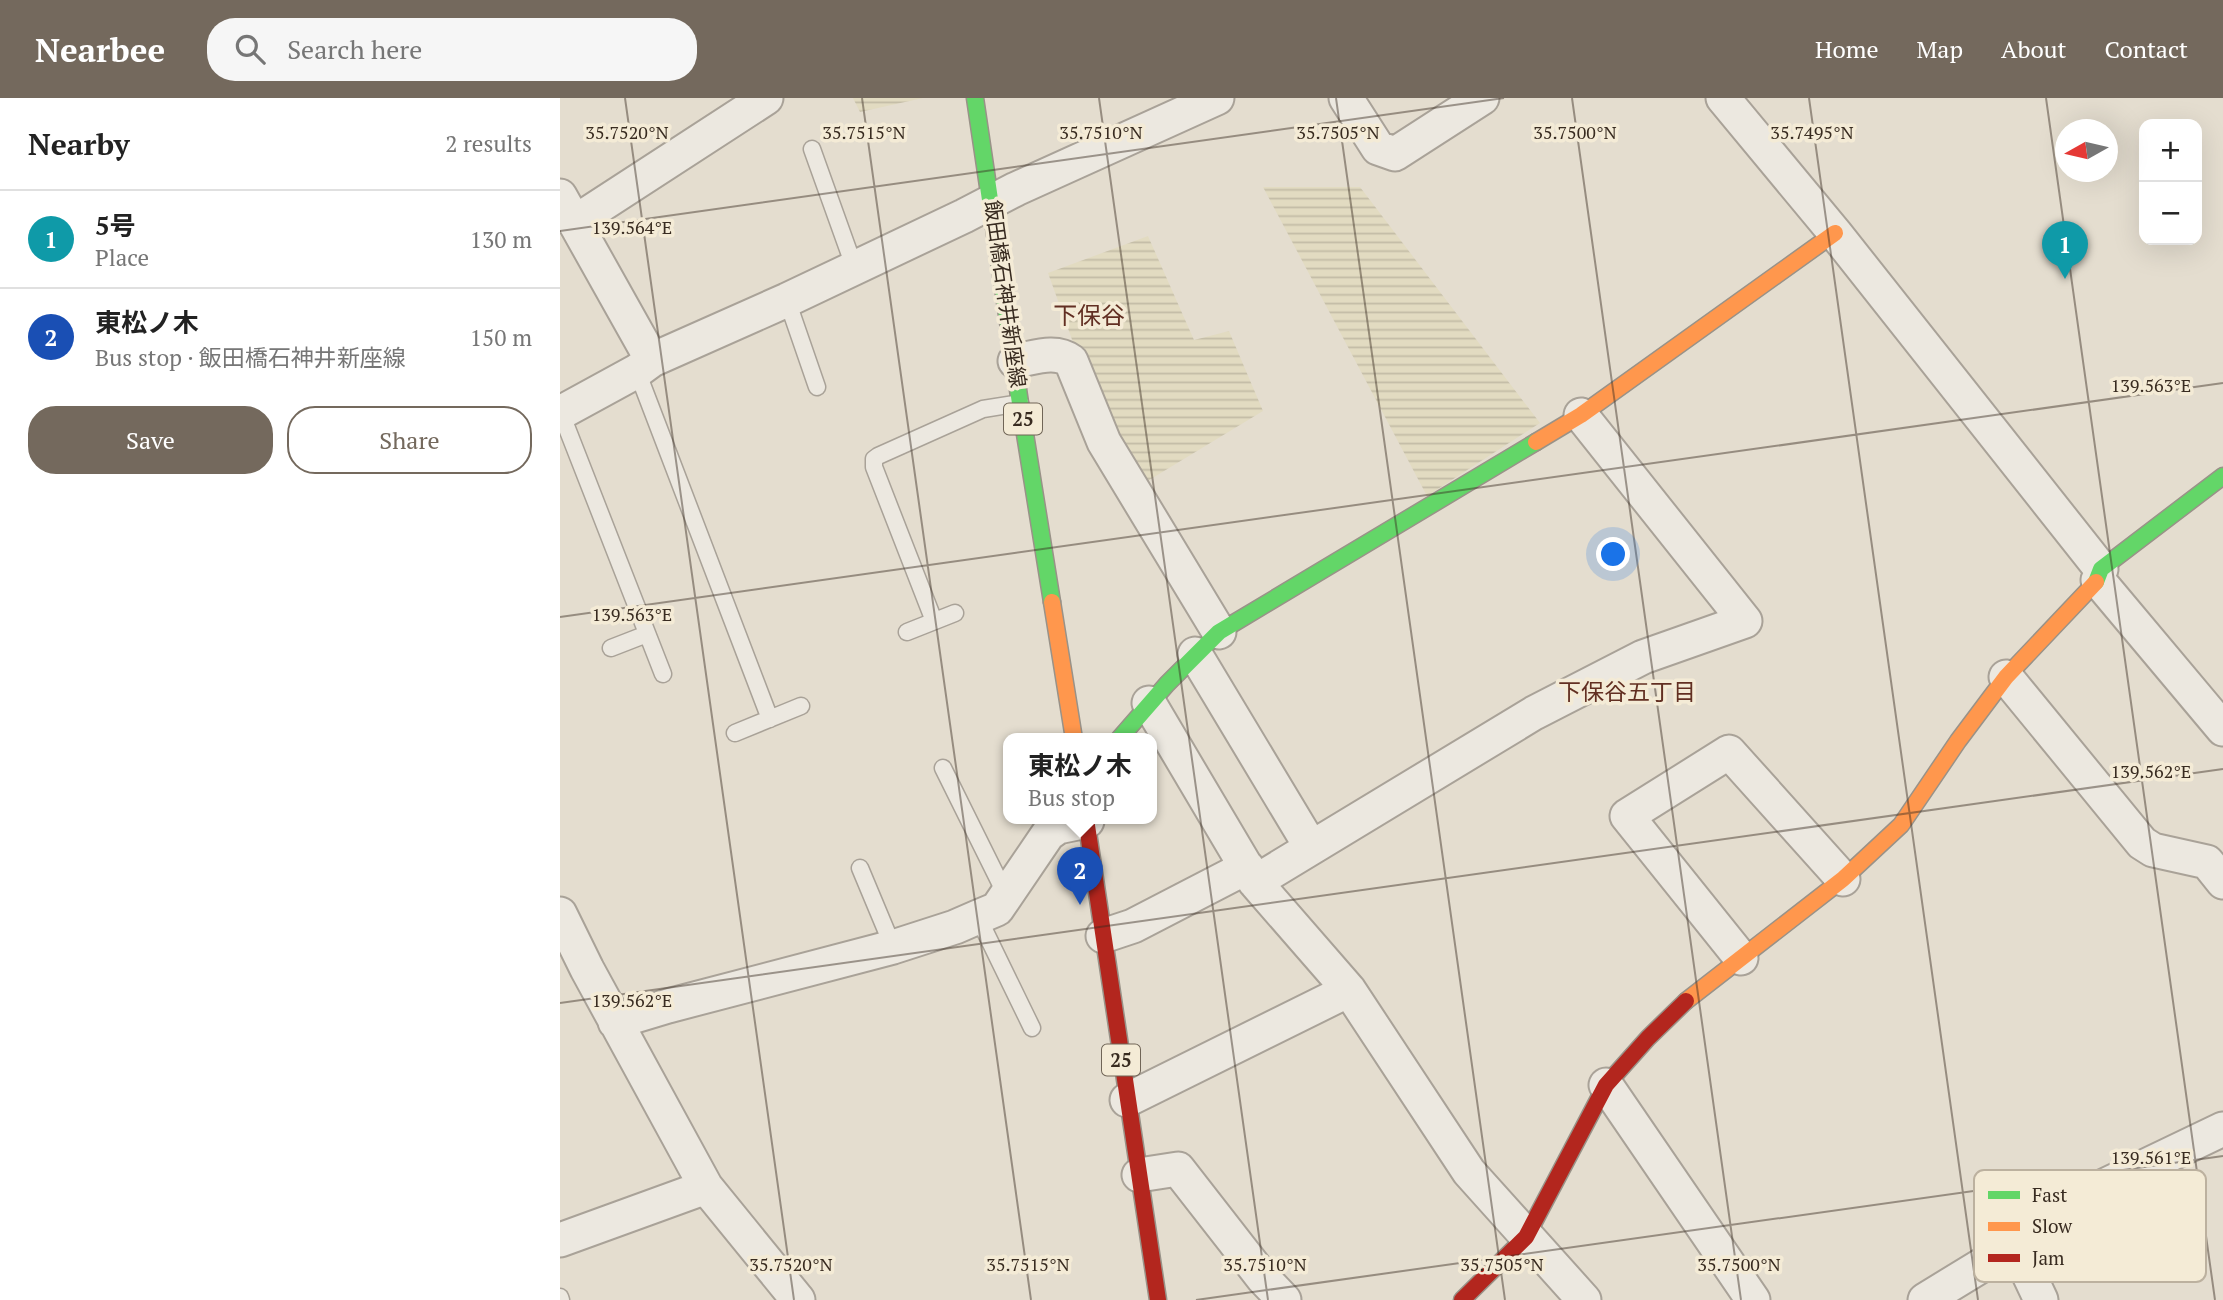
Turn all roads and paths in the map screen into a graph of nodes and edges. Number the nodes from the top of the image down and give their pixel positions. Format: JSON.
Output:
{"nodes":[{"id":1,"x":766,"y":98,"type":"edge"},
{"id":2,"x":975,"y":98,"type":"edge"},
{"id":3,"x":1217,"y":98,"type":"edge"},
{"id":4,"x":1346,"y":98,"type":"edge"},
{"id":5,"x":1482,"y":98,"type":"edge"},
{"id":6,"x":1723,"y":98,"type":"edge"},
{"id":7,"x":812,"y":149,"type":"dead end"},
{"id":8,"x":992,"y":202,"type":"junction"},
{"id":9,"x":568,"y":209,"type":"edge"},
{"id":10,"x":1835,"y":233,"type":"junction"},
{"id":11,"x":856,"y":269,"type":"junction"},
{"id":12,"x":788,"y":300,"type":"junction"},
{"id":13,"x":1015,"y":361,"type":"junction"},
{"id":14,"x":644,"y":366,"type":"junction"},
{"id":15,"x":817,"y":387,"type":"dead end"},
{"id":16,"x":1020,"y":403,"type":"junction"},
{"id":17,"x":560,"y":413,"type":"edge"},
{"id":18,"x":1581,"y":415,"type":"junction"},
{"id":19,"x":2223,"y":476,"type":"edge"},
{"id":20,"x":2099,"y":574,"type":"junction"},
{"id":21,"x":955,"y":613,"type":"dead end"},
{"id":22,"x":934,"y":621,"type":"junction"},
{"id":23,"x":907,"y":632,"type":"dead end"},
{"id":24,"x":647,"y":634,"type":"junction"},
{"id":25,"x":1207,"y":643,"type":"junction"},
{"id":26,"x":611,"y":648,"type":"dead end"},
{"id":27,"x":663,"y":674,"type":"dead end"},
{"id":28,"x":2006,"y":677,"type":"junction"},
{"id":29,"x":1149,"y":703,"type":"junction"},
{"id":30,"x":801,"y":706,"type":"dead end"},
{"id":31,"x":770,"y":719,"type":"junction"},
{"id":32,"x":2223,"y":729,"type":"edge"},
{"id":33,"x":735,"y":733,"type":"dead end"},
{"id":34,"x":1073,"y":733,"type":"edge"},
{"id":35,"x":1124,"y":733,"type":"edge"},
{"id":36,"x":943,"y":768,"type":"dead end"},
{"id":37,"x":1070,"y":824,"type":"edge"},
{"id":38,"x":1087,"y":824,"type":"edge"},
{"id":39,"x":1311,"y":847,"type":"junction"},
{"id":40,"x":860,"y":867,"type":"dead end"},
{"id":41,"x":1251,"y":874,"type":"junction"},
{"id":42,"x":1843,"y":879,"type":"junction"},
{"id":43,"x":2223,"y":882,"type":"edge"},
{"id":44,"x":1007,"y":897,"type":"junction"},
{"id":45,"x":560,"y":914,"type":"edge"},
{"id":46,"x":978,"y":917,"type":"junction"},
{"id":47,"x":1103,"y":936,"type":"junction"},
{"id":48,"x":893,"y":947,"type":"junction"},
{"id":49,"x":1741,"y":958,"type":"junction"},
{"id":50,"x":574,"y":971,"type":"edge"},
{"id":51,"x":1349,"y":990,"type":"junction"},
{"id":52,"x":615,"y":1022,"type":"junction"},
{"id":53,"x":1032,"y":1028,"type":"dead end"},
{"id":54,"x":1606,"y":1085,"type":"junction"},
{"id":55,"x":1127,"y":1100,"type":"junction"},
{"id":56,"x":2223,"y":1129,"type":"edge"},
{"id":57,"x":2137,"y":1170,"type":"edge"},
{"id":58,"x":1139,"y":1175,"type":"junction"},
{"id":59,"x":706,"y":1187,"type":"junction"},
{"id":60,"x":1526,"y":1237,"type":"junction"},
{"id":61,"x":560,"y":1240,"type":"edge"},
{"id":62,"x":1974,"y":1270,"type":"edge"},
{"id":63,"x":2032,"y":1282,"type":"edge"},
{"id":64,"x":784,"y":1295,"type":"edge"},
{"id":65,"x":1928,"y":1299,"type":"edge"},
{"id":66,"x":1158,"y":1300,"type":"edge"},
{"id":67,"x":1284,"y":1300,"type":"edge"},
{"id":68,"x":1462,"y":1300,"type":"edge"},
{"id":69,"x":1584,"y":1300,"type":"edge"},
{"id":70,"x":1753,"y":1300,"type":"edge"},
{"id":71,"x":2041,"y":1300,"type":"edge"}],
"edges":[{"from":1,"to":9,"type":"street"},
{"from":2,"to":8,"type":"street","name":"飯田橋石神井新座線","number":"25"},
{"from":3,"to":8,"type":"street"},
{"from":4,"to":5,"type":"street"},
{"from":6,"to":10,"type":"street"},
{"from":7,"to":11,"type":"lane"},
{"from":8,"to":11,"type":"street"},
{"from":8,"to":13,"type":"street","name":"飯田橋石神井新座線","number":"25"},
{"from":9,"to":14,"type":"street"},
{"from":10,"to":18,"type":"street"},
{"from":10,"to":20,"type":"street"},
{"from":11,"to":12,"type":"street"},
{"from":12,"to":14,"type":"street"},
{"from":12,"to":15,"type":"lane"},
{"from":13,"to":16,"type":"street","name":"飯田橋石神井新座線","number":"25"},
{"from":13,"to":25,"type":"street"},
{"from":14,"to":17,"type":"street"},
{"from":14,"to":31,"type":"lane"},
{"from":16,"to":22,"type":"lane"},
{"from":16,"to":34,"type":"street","name":"飯田橋石神井新座線","number":"25"},
{"from":17,"to":24,"type":"lane"},
{"from":18,"to":25,"type":"street"},
{"from":18,"to":39,"type":"street"},
{"from":19,"to":20,"type":"street"},
{"from":20,"to":28,"type":"street"},
{"from":20,"to":32,"type":"street"},
{"from":21,"to":22,"type":"lane"},
{"from":22,"to":23,"type":"lane"},
{"from":24,"to":26,"type":"lane"},
{"from":24,"to":27,"type":"lane"},
{"from":25,"to":29,"type":"street"},
{"from":25,"to":39,"type":"street"},
{"from":28,"to":42,"type":"street"},
{"from":28,"to":43,"type":"street"},
{"from":29,"to":35,"type":"street"},
{"from":29,"to":41,"type":"street"},
{"from":30,"to":31,"type":"lane"},
{"from":31,"to":33,"type":"lane"},
{"from":36,"to":44,"type":"lane"},
{"from":37,"to":44,"type":"street"},
{"from":38,"to":47,"type":"street","number":"25"},
{"from":39,"to":41,"type":"street"},
{"from":40,"to":48,"type":"lane"},
{"from":41,"to":47,"type":"street"},
{"from":41,"to":51,"type":"street"},
{"from":42,"to":49,"type":"street"},
{"from":42,"to":49,"type":"street"},
{"from":44,"to":46,"type":"street"},
{"from":45,"to":50,"type":"street"},
{"from":46,"to":48,"type":"street"},
{"from":46,"to":53,"type":"lane"},
{"from":47,"to":55,"type":"street","number":"25"},
{"from":48,"to":52,"type":"street"},
{"from":49,"to":54,"type":"street"},
{"from":50,"to":52,"type":"street"},
{"from":51,"to":55,"type":"street"},
{"from":51,"to":60,"type":"street"},
{"from":52,"to":59,"type":"street"},
{"from":54,"to":60,"type":"street"},
{"from":54,"to":70,"type":"street"},
{"from":55,"to":58,"type":"street","number":"25"},
{"from":56,"to":57,"type":"street"},
{"from":58,"to":66,"type":"street","number":"25"},
{"from":58,"to":67,"type":"street"},
{"from":59,"to":61,"type":"street"},
{"from":59,"to":64,"type":"street"},
{"from":60,"to":68,"type":"street"},
{"from":60,"to":69,"type":"street"},
{"from":62,"to":65,"type":"street"},
{"from":63,"to":71,"type":"street"}]}
